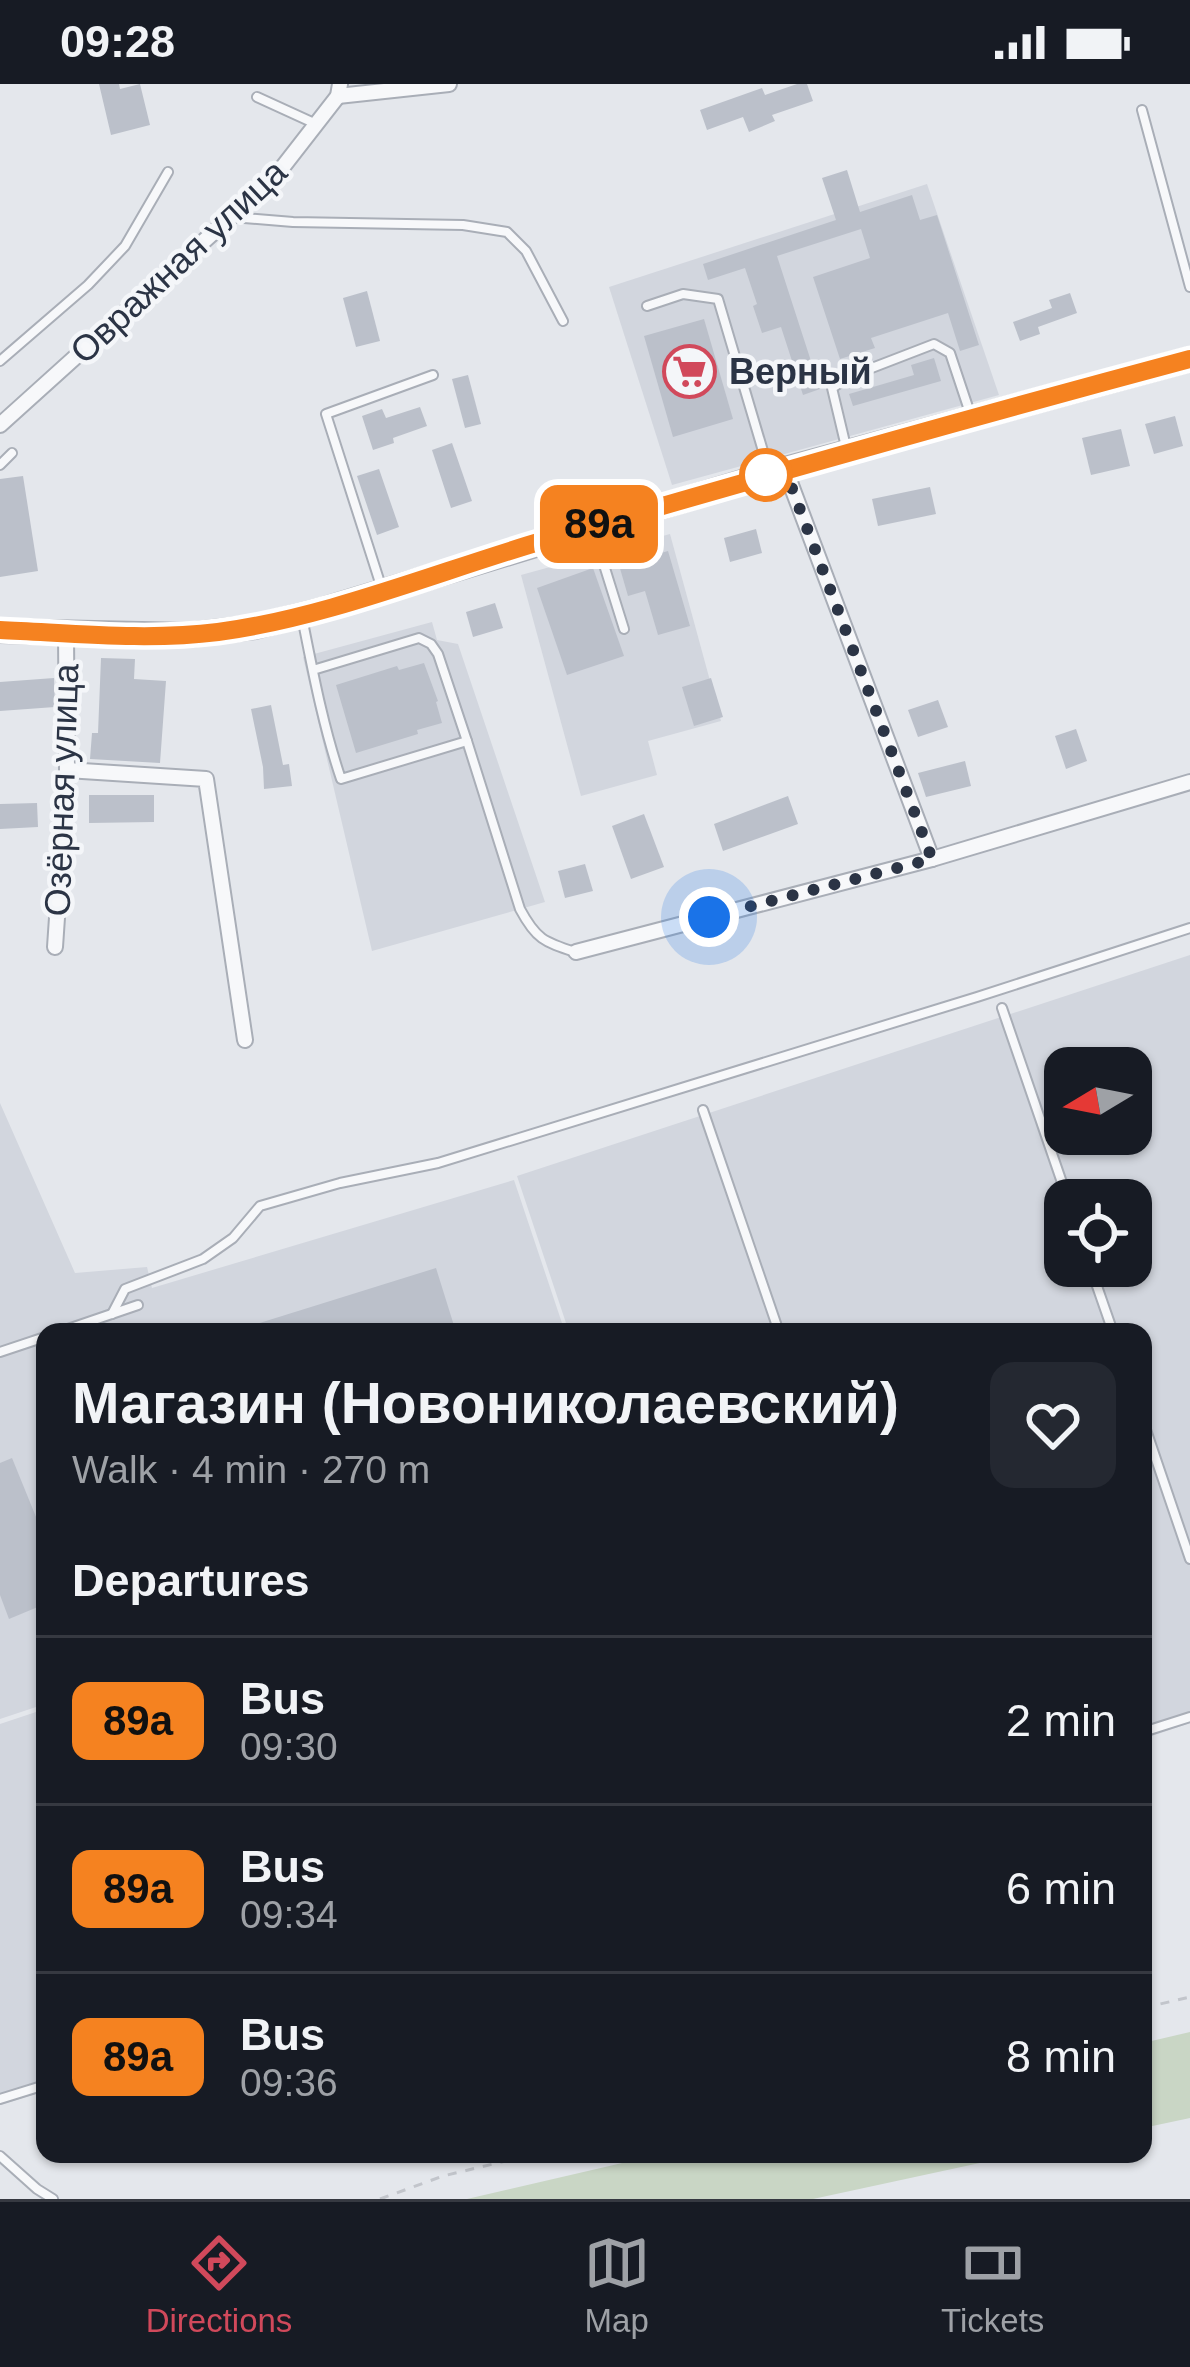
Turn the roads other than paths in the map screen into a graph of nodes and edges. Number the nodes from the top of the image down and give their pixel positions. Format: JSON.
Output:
{"nodes":[{"id":1,"x":448,"y":84,"type":"edge"},
{"id":2,"x":339,"y":90,"type":"edge"},
{"id":3,"x":257,"y":97,"type":"dead end"},
{"id":4,"x":1142,"y":110,"type":"dead end"},
{"id":5,"x":316,"y":124,"type":"junction"},
{"id":6,"x":168,"y":172,"type":"dead end"},
{"id":7,"x":231,"y":217,"type":"junction"},
{"id":8,"x":1190,"y":287,"type":"edge"},
{"id":9,"x":647,"y":306,"type":"dead end"},
{"id":10,"x":563,"y":321,"type":"dead end"},
{"id":11,"x":1190,"y":359,"type":"edge"},
{"id":12,"x":0,"y":361,"type":"edge"},
{"id":13,"x":433,"y":375,"type":"dead end"},
{"id":14,"x":972,"y":418,"type":"junction"},
{"id":15,"x":0,"y":425,"type":"edge"},
{"id":16,"x":847,"y":452,"type":"junction"},
{"id":17,"x":13,"y":453,"type":"dead end"},
{"id":18,"x":0,"y":465,"type":"edge"},
{"id":19,"x":777,"y":472,"type":"junction"},
{"id":20,"x":592,"y":526,"type":"junction"},
{"id":21,"x":382,"y":590,"type":"junction"},
{"id":22,"x":302,"y":615,"type":"junction"},
{"id":23,"x":624,"y":629,"type":"dead end"},
{"id":24,"x":0,"y":631,"type":"edge"},
{"id":25,"x":66,"y":633,"type":"junction"},
{"id":26,"x":313,"y":670,"type":"junction"},
{"id":27,"x":467,"y":741,"type":"junction"},
{"id":28,"x":67,"y":770,"type":"junction"},
{"id":29,"x":1190,"y":782,"type":"edge"},
{"id":30,"x":932,"y":859,"type":"junction"},
{"id":31,"x":1190,"y":928,"type":"edge"},
{"id":32,"x":55,"y":947,"type":"dead end"},
{"id":33,"x":576,"y":952,"type":"joint"},
{"id":34,"x":1002,"y":1008,"type":"dead end"},
{"id":35,"x":244,"y":1040,"type":"dead end"},
{"id":36,"x":703,"y":1110,"type":"dead end"},
{"id":37,"x":1061,"y":1179,"type":"edge"},
{"id":38,"x":1097,"y":1287,"type":"edge"},
{"id":39,"x":138,"y":1305,"type":"dead end"},
{"id":40,"x":112,"y":1314,"type":"junction"},
{"id":41,"x":86,"y":1323,"type":"edge"},
{"id":42,"x":776,"y":1323,"type":"edge"},
{"id":43,"x":1110,"y":1323,"type":"edge"},
{"id":44,"x":36,"y":1339,"type":"edge"},
{"id":45,"x":0,"y":1352,"type":"edge"},
{"id":46,"x":1152,"y":1447,"type":"edge"},
{"id":47,"x":1190,"y":1559,"type":"edge"},
{"id":48,"x":1190,"y":1718,"type":"edge"},
{"id":49,"x":1152,"y":1729,"type":"edge"},
{"id":50,"x":36,"y":2088,"type":"edge"},
{"id":51,"x":0,"y":2099,"type":"edge"},
{"id":52,"x":0,"y":2156,"type":"edge"},
{"id":53,"x":52,"y":2199,"type":"edge"}],
"edges":[{"from":1,"to":2,"type":"street"},
{"from":2,"to":5,"type":"street","name":"Овражная улица"},
{"from":3,"to":5,"type":"lane"},
{"from":4,"to":8,"type":"lane"},
{"from":5,"to":7,"type":"street","name":"Овражная улица"},
{"from":6,"to":12,"type":"lane"},
{"from":7,"to":10,"type":"lane"},
{"from":7,"to":15,"type":"street","name":"Овражная улица"},
{"from":9,"to":19,"type":"lane"},
{"from":11,"to":14,"type":"main road"},
{"from":13,"to":21,"type":"lane"},
{"from":14,"to":16,"type":"main road"},
{"from":14,"to":16,"type":"lane"},
{"from":16,"to":19,"type":"main road"},
{"from":17,"to":18,"type":"lane"},
{"from":19,"to":20,"type":"main road"},
{"from":19,"to":30,"type":"street"},
{"from":20,"to":21,"type":"main road"},
{"from":20,"to":23,"type":"lane"},
{"from":21,"to":22,"type":"main road"},
{"from":22,"to":25,"type":"main road"},
{"from":22,"to":26,"type":"lane"},
{"from":24,"to":25,"type":"main road"},
{"from":25,"to":28,"type":"street","name":"Озёрная улица"},
{"from":26,"to":27,"type":"lane"},
{"from":26,"to":27,"type":"lane"},
{"from":27,"to":33,"type":"lane"},
{"from":28,"to":32,"type":"street","name":"Озёрная улица"},
{"from":28,"to":35,"type":"street"},
{"from":29,"to":30,"type":"street"},
{"from":30,"to":33,"type":"street"},
{"from":31,"to":40,"type":"lane"},
{"from":34,"to":37,"type":"lane"},
{"from":36,"to":42,"type":"lane"},
{"from":38,"to":43,"type":"lane"},
{"from":39,"to":40,"type":"lane"},
{"from":40,"to":41,"type":"lane"},
{"from":44,"to":45,"type":"lane"},
{"from":46,"to":47,"type":"lane"},
{"from":48,"to":49,"type":"lane"},
{"from":50,"to":51,"type":"lane"},
{"from":52,"to":53,"type":"lane"}]}
